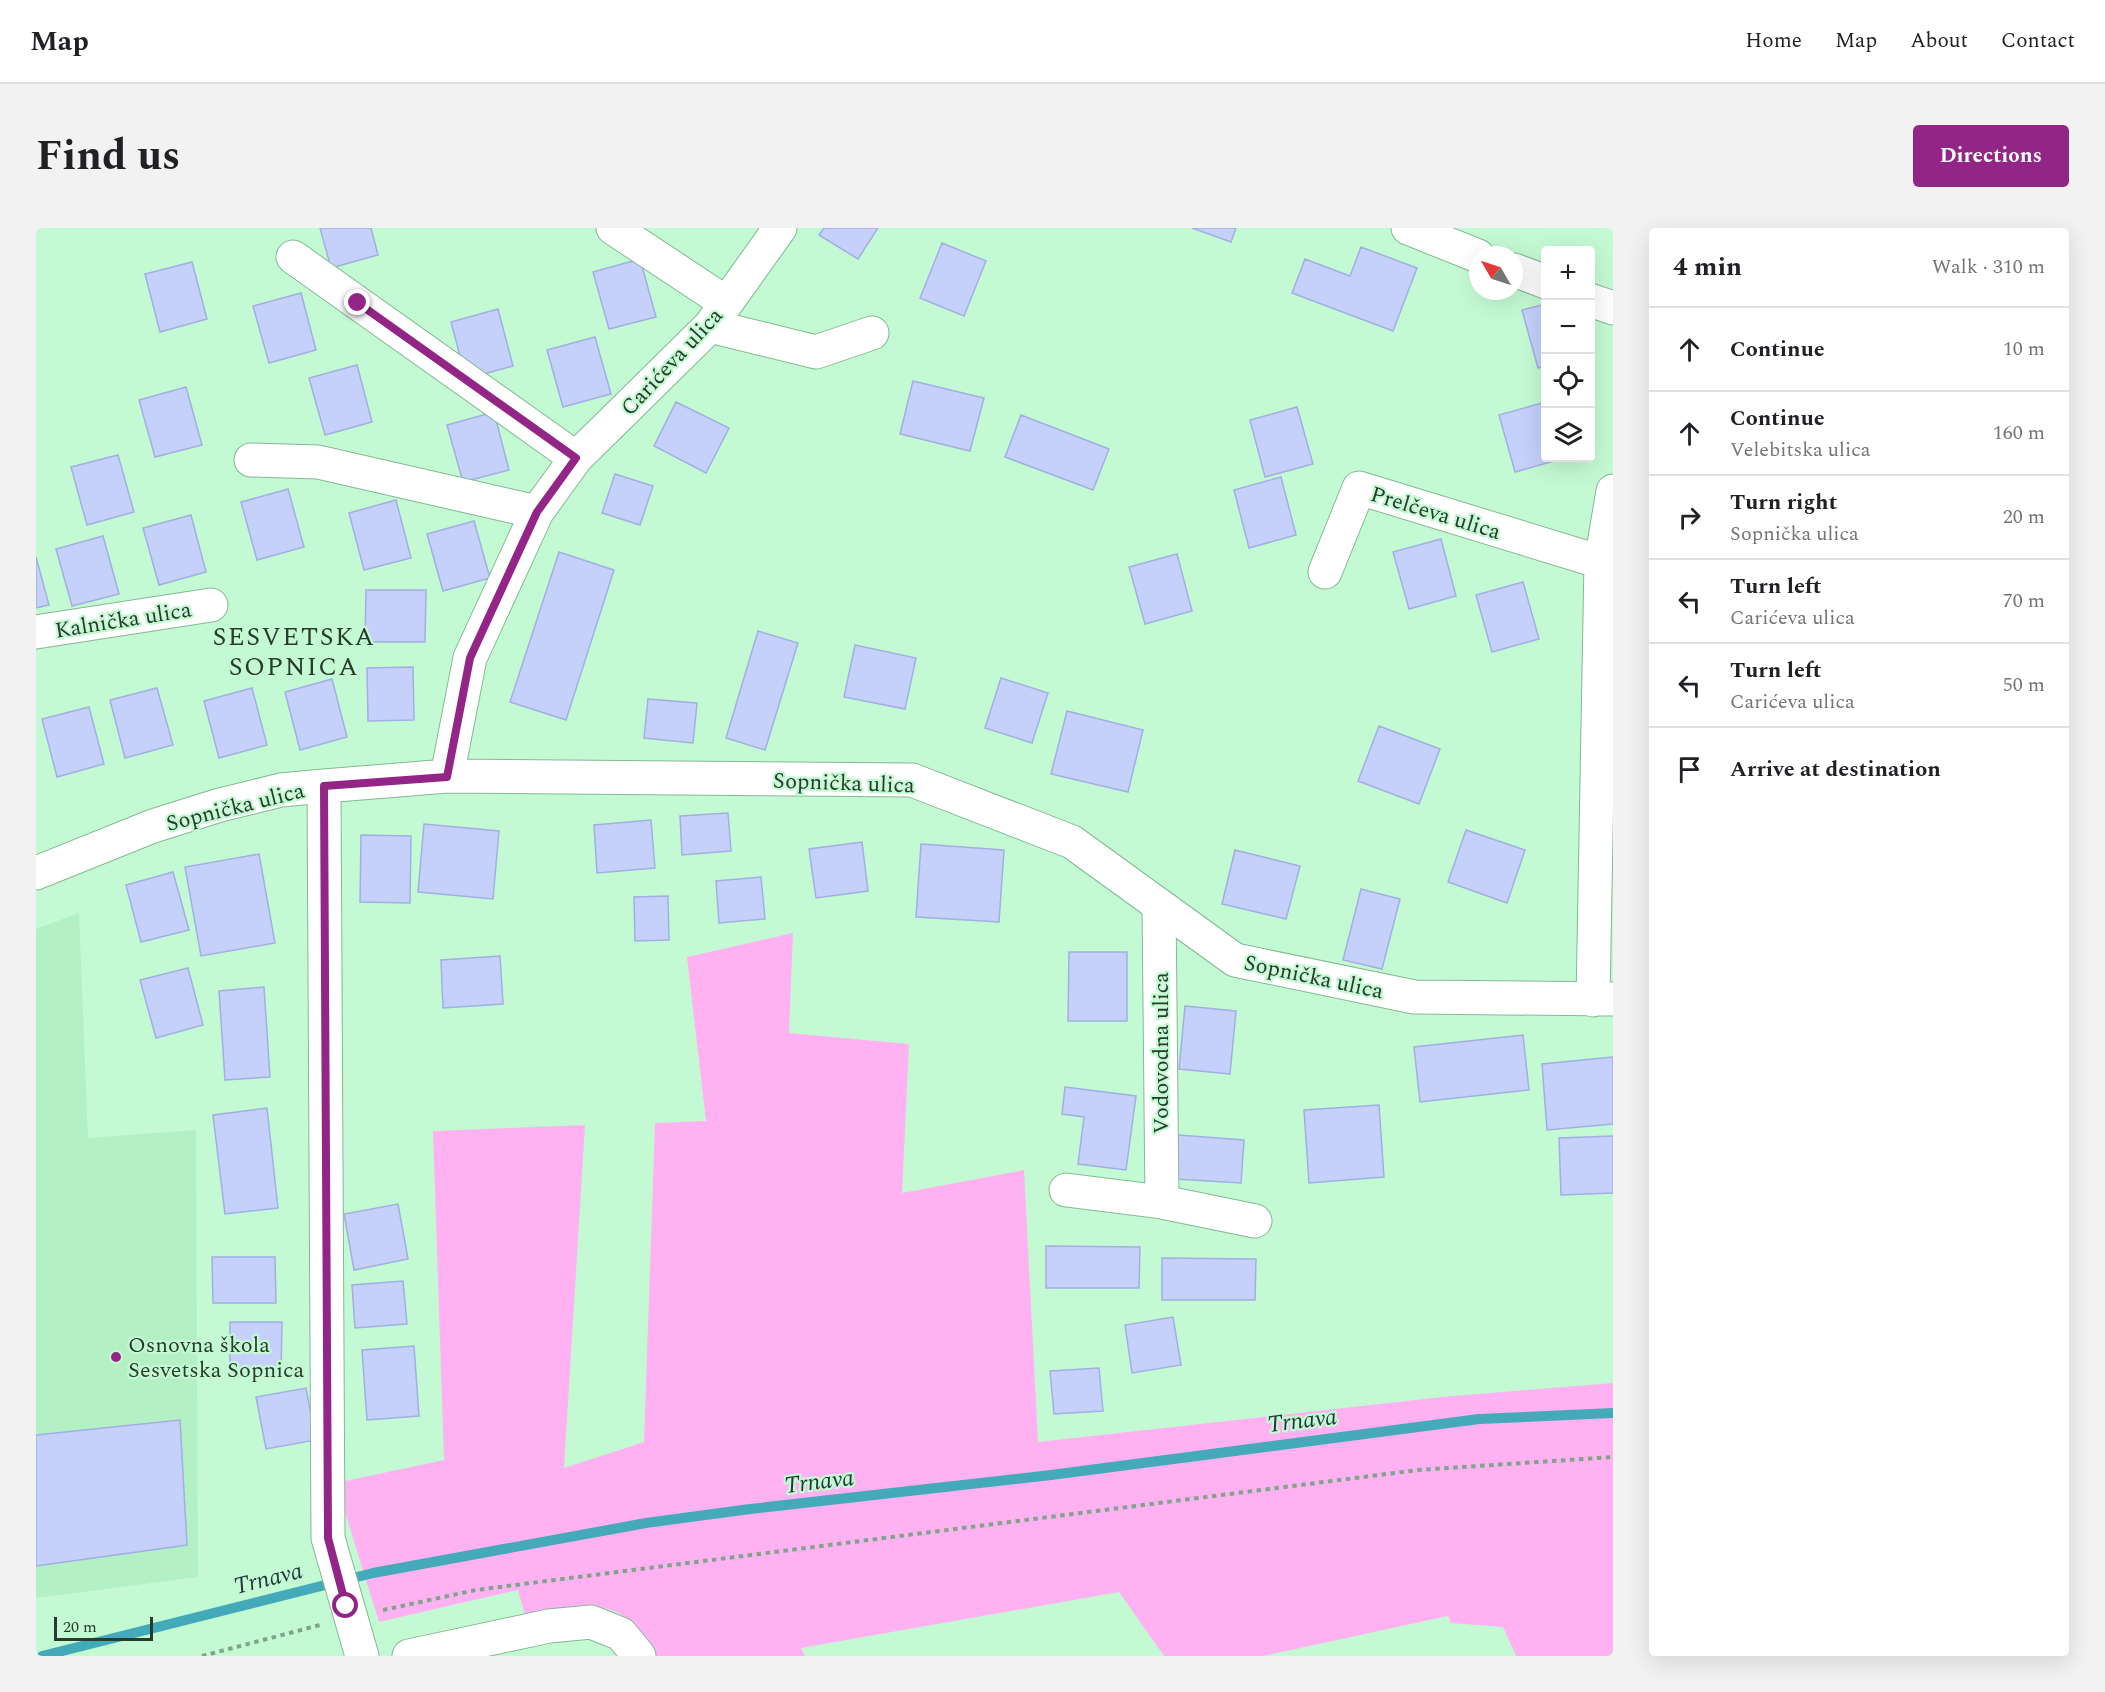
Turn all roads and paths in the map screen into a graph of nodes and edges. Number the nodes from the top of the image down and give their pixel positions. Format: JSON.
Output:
{"nodes":[{"id":1,"x":613,"y":228,"type":"edge"},
{"id":2,"x":780,"y":228,"type":"edge"},
{"id":3,"x":1408,"y":228,"type":"edge"},
{"id":4,"x":1469,"y":252,"type":"edge"},
{"id":5,"x":293,"y":257,"type":"dead end"},
{"id":6,"x":1523,"y":273,"type":"edge"},
{"id":7,"x":1541,"y":280,"type":"edge"},
{"id":8,"x":1595,"y":302,"type":"edge"},
{"id":9,"x":1613,"y":308,"type":"edge"},
{"id":10,"x":718,"y":314,"type":"junction"},
{"id":11,"x":872,"y":333,"type":"dead end"},
{"id":12,"x":576,"y":458,"type":"junction"},
{"id":13,"x":251,"y":460,"type":"dead end"},
{"id":14,"x":1613,"y":491,"type":"edge"},
{"id":15,"x":537,"y":512,"type":"junction"},
{"id":16,"x":1600,"y":562,"type":"junction"},
{"id":17,"x":1325,"y":573,"type":"dead end"},
{"id":18,"x":211,"y":605,"type":"dead end"},
{"id":19,"x":36,"y":632,"type":"edge"},
{"id":20,"x":447,"y":777,"type":"junction"},
{"id":21,"x":324,"y":786,"type":"junction"},
{"id":22,"x":36,"y":873,"type":"edge"},
{"id":23,"x":1159,"y":905,"type":"junction"},
{"id":24,"x":1603,"y":999,"type":"edge"},
{"id":25,"x":1066,"y":1190,"type":"dead end"},
{"id":26,"x":1162,"y":1202,"type":"junction"},
{"id":27,"x":1255,"y":1221,"type":"dead end"},
{"id":28,"x":1613,"y":1457,"type":"edge"},
{"id":29,"x":348,"y":1612,"type":"junction"},
{"id":30,"x":202,"y":1656,"type":"edge"},
{"id":31,"x":362,"y":1656,"type":"edge"},
{"id":32,"x":409,"y":1656,"type":"edge"},
{"id":33,"x":639,"y":1656,"type":"edge"}],
"edges":[{"from":1,"to":10,"type":"street"},
{"from":2,"to":10,"type":"street","name":"Carićeva ulica"},
{"from":3,"to":4,"type":"street"},
{"from":5,"to":12,"type":"street"},
{"from":6,"to":7,"type":"street"},
{"from":8,"to":9,"type":"street"},
{"from":10,"to":11,"type":"street"},
{"from":10,"to":12,"type":"street","name":"Carićeva ulica"},
{"from":12,"to":15,"type":"street","name":"Carićeva ulica"},
{"from":13,"to":15,"type":"street"},
{"from":14,"to":16,"type":"street"},
{"from":15,"to":20,"type":"street","name":"Carićeva ulica"},
{"from":16,"to":17,"type":"street","name":"Prelčeva ulica"},
{"from":16,"to":24,"type":"street"},
{"from":18,"to":19,"type":"street","name":"Kalnička ulica"},
{"from":20,"to":21,"type":"street","name":"Sopnička ulica"},
{"from":20,"to":23,"type":"street","name":"Sopnička ulica"},
{"from":21,"to":22,"type":"street","name":"Sopnička ulica"},
{"from":21,"to":29,"type":"street"},
{"from":23,"to":24,"type":"street","name":"Sopnička ulica"},
{"from":23,"to":26,"type":"street","name":"Vodovodna ulica"},
{"from":25,"to":26,"type":"street"},
{"from":26,"to":27,"type":"street"},
{"from":28,"to":29,"type":"path"},
{"from":29,"to":30,"type":"path"},
{"from":29,"to":31,"type":"street"},
{"from":32,"to":33,"type":"street"}]}
